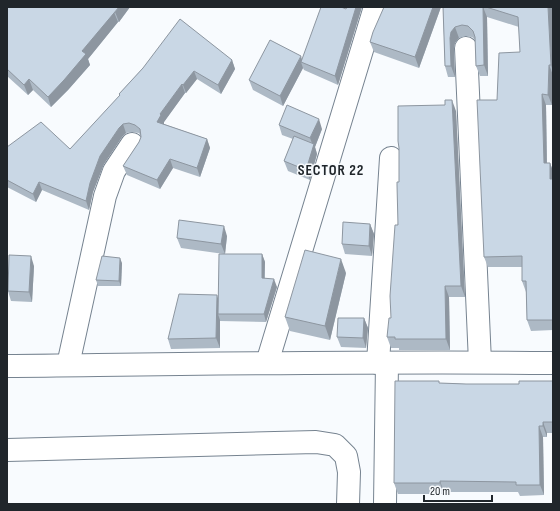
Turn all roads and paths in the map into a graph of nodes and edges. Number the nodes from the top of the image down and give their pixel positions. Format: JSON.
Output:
{"nodes":[{"id":1,"x":375,"y":7,"type":"edge"},
{"id":2,"x":466,"y":48,"type":"dead end"},
{"id":3,"x":132,"y":144,"type":"dead end"},
{"id":4,"x":391,"y":158,"type":"dead end"},
{"id":5,"x":480,"y":362,"type":"junction"},
{"id":6,"x":267,"y":363,"type":"junction"},
{"id":7,"x":382,"y":363,"type":"junction"},
{"id":8,"x":553,"y":363,"type":"edge"},
{"id":9,"x":7,"y":366,"type":"edge"},
{"id":10,"x":68,"y":366,"type":"junction"},
{"id":11,"x":7,"y":450,"type":"edge"},
{"id":12,"x":348,"y":504,"type":"edge"},
{"id":13,"x":385,"y":504,"type":"edge"}],
"edges":[{"from":1,"to":6,"type":"street"},
{"from":2,"to":5,"type":"street"},
{"from":3,"to":10,"type":"street"},
{"from":4,"to":7,"type":"street"},
{"from":5,"to":7,"type":"street"},
{"from":5,"to":8,"type":"street"},
{"from":6,"to":7,"type":"street"},
{"from":6,"to":10,"type":"street"},
{"from":7,"to":13,"type":"street"},
{"from":9,"to":10,"type":"street"},
{"from":11,"to":12,"type":"street"}]}
